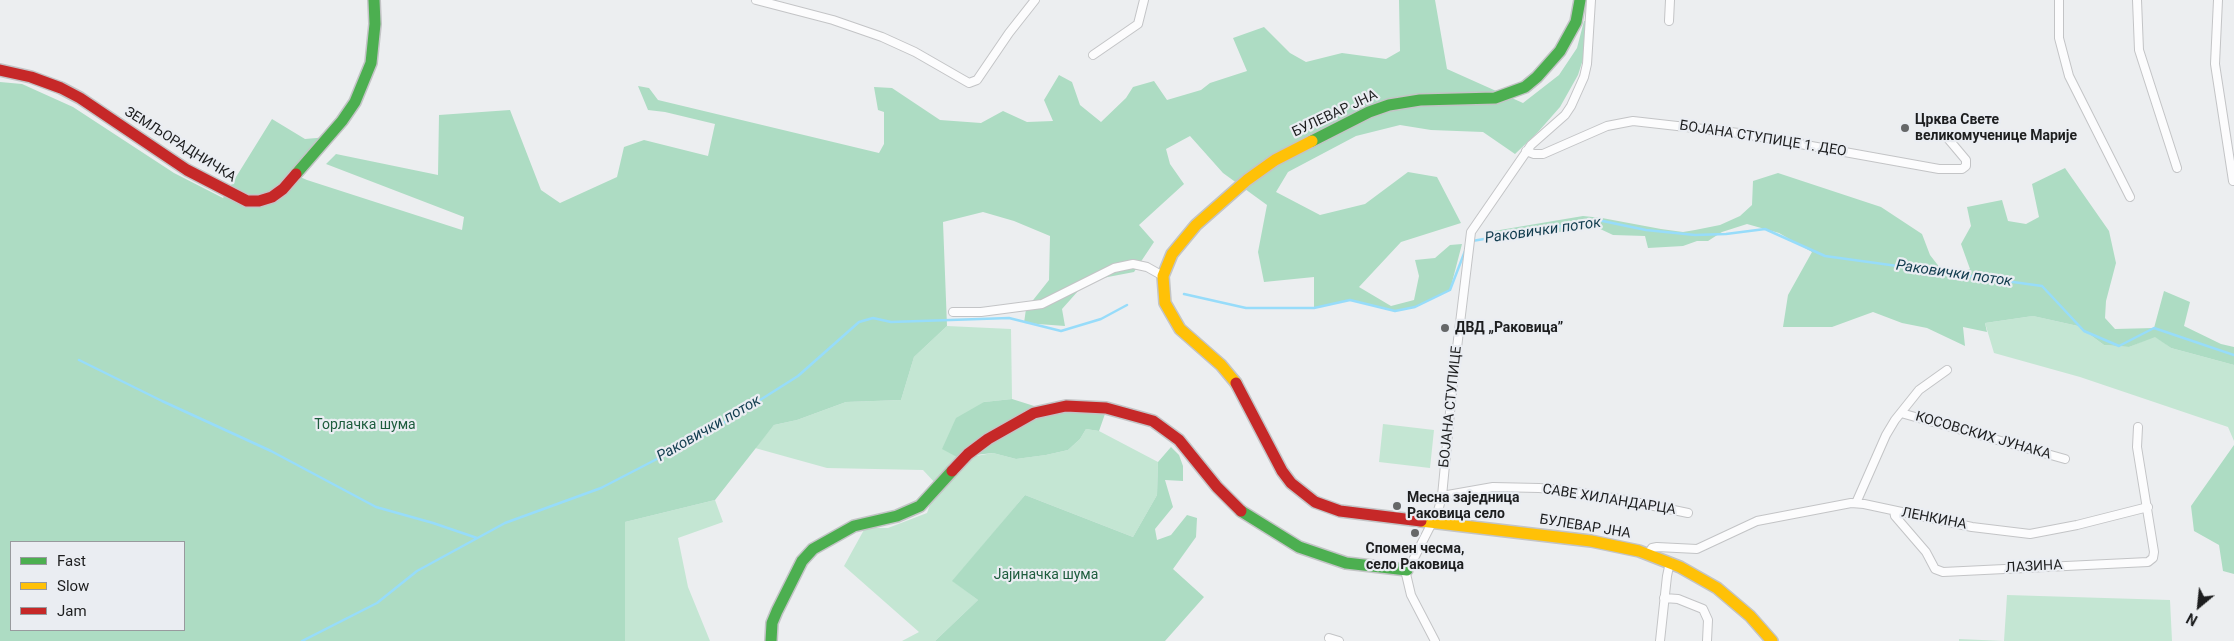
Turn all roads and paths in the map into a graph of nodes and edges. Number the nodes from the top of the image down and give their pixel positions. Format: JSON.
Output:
{"nodes":[{"id":1,"x":374,"y":0,"type":"edge"},
{"id":2,"x":756,"y":0,"type":"edge"},
{"id":3,"x":1036,"y":0,"type":"edge"},
{"id":4,"x":1144,"y":0,"type":"edge"},
{"id":5,"x":1580,"y":0,"type":"edge"},
{"id":6,"x":1591,"y":0,"type":"edge"},
{"id":7,"x":1670,"y":0,"type":"edge"},
{"id":8,"x":2059,"y":0,"type":"edge"},
{"id":9,"x":2137,"y":0,"type":"edge"},
{"id":10,"x":2218,"y":0,"type":"edge"},
{"id":11,"x":1669,"y":21,"type":"dead end"},
{"id":12,"x":1093,"y":55,"type":"dead end"},
{"id":13,"x":0,"y":70,"type":"edge"},
{"id":14,"x":1945,"y":135,"type":"dead end"},
{"id":15,"x":1526,"y":151,"type":"junction"},
{"id":16,"x":2177,"y":168,"type":"dead end"},
{"id":17,"x":2232,"y":181,"type":"dead end"},
{"id":18,"x":2130,"y":197,"type":"dead end"},
{"id":19,"x":1163,"y":276,"type":"junction"},
{"id":20,"x":953,"y":312,"type":"dead end"},
{"id":21,"x":1947,"y":370,"type":"dead end"},
{"id":22,"x":1901,"y":413,"type":"junction"},
{"id":23,"x":2138,"y":427,"type":"dead end"},
{"id":24,"x":2065,"y":459,"type":"dead end"},
{"id":25,"x":1442,"y":496,"type":"junction"},
{"id":26,"x":1856,"y":503,"type":"junction"},
{"id":27,"x":2148,"y":506,"type":"junction"},
{"id":28,"x":1894,"y":511,"type":"junction"},
{"id":29,"x":1688,"y":513,"type":"dead end"},
{"id":30,"x":1432,"y":522,"type":"junction"},
{"id":31,"x":1648,"y":554,"type":"junction"},
{"id":32,"x":1670,"y":562,"type":"junction"},
{"id":33,"x":1407,"y":570,"type":"junction"},
{"id":34,"x":1664,"y":598,"type":"junction"},
{"id":35,"x":1330,"y":638,"type":"dead end"},
{"id":36,"x":771,"y":641,"type":"edge"},
{"id":37,"x":1339,"y":641,"type":"edge"},
{"id":38,"x":1435,"y":641,"type":"edge"},
{"id":39,"x":1660,"y":641,"type":"edge"},
{"id":40,"x":1707,"y":641,"type":"edge"},
{"id":41,"x":1772,"y":641,"type":"edge"}],
"edges":[{"from":1,"to":13,"type":"street","name":"ЗЕМЉОРАДНИЧКА"},
{"from":2,"to":3,"type":"street"},
{"from":4,"to":12,"type":"street"},
{"from":5,"to":19,"type":"street","name":"БУЛЕВАР ЈНА"},
{"from":6,"to":15,"type":"street","name":"БОЈАНА СТУПИЦЕ"},
{"from":7,"to":11,"type":"street"},
{"from":8,"to":18,"type":"street"},
{"from":9,"to":16,"type":"street"},
{"from":10,"to":17,"type":"street"},
{"from":14,"to":15,"type":"street","name":"БОЈАНА СТУПИЦЕ 1. ДЕО"},
{"from":15,"to":25,"type":"street","name":"БОЈАНА СТУПИЦЕ"},
{"from":19,"to":20,"type":"street"},
{"from":19,"to":30,"type":"street","name":"БУЛЕВАР ЈНА"},
{"from":21,"to":22,"type":"street","name":"КОСОВСКИХ ЈУНАКА"},
{"from":22,"to":24,"type":"street","name":"КОСОВСКИХ ЈУНАКА"},
{"from":22,"to":26,"type":"street","name":"КОСОВСКИХ ЈУНАКА"},
{"from":23,"to":27,"type":"street"},
{"from":25,"to":29,"type":"street","name":"САВЕ ХИЛАНДАРЦА"},
{"from":25,"to":30,"type":"street","name":"БОЈАНА СТУПИЦЕ"},
{"from":26,"to":28,"type":"street","name":"ЛЕНКИНА"},
{"from":26,"to":31,"type":"street","name":"ЛЕНКИНА"},
{"from":27,"to":28,"type":"street","name":"ЛЕНКИНА"},
{"from":27,"to":28,"type":"street","name":"ЛАЗИНА"},
{"from":30,"to":31,"type":"street","name":"БУЛЕВАР ЈНА"},
{"from":30,"to":33,"type":"street","name":"БОЈАНА СТУПИЦЕ"},
{"from":31,"to":32,"type":"street","name":"БУЛЕВАР ЈНА"},
{"from":32,"to":34,"type":"street"},
{"from":32,"to":41,"type":"street","name":"БУЛЕВАР ЈНА"},
{"from":33,"to":36,"type":"street"},
{"from":33,"to":38,"type":"street"},
{"from":34,"to":39,"type":"street"},
{"from":34,"to":40,"type":"street"},
{"from":35,"to":37,"type":"street"}]}
